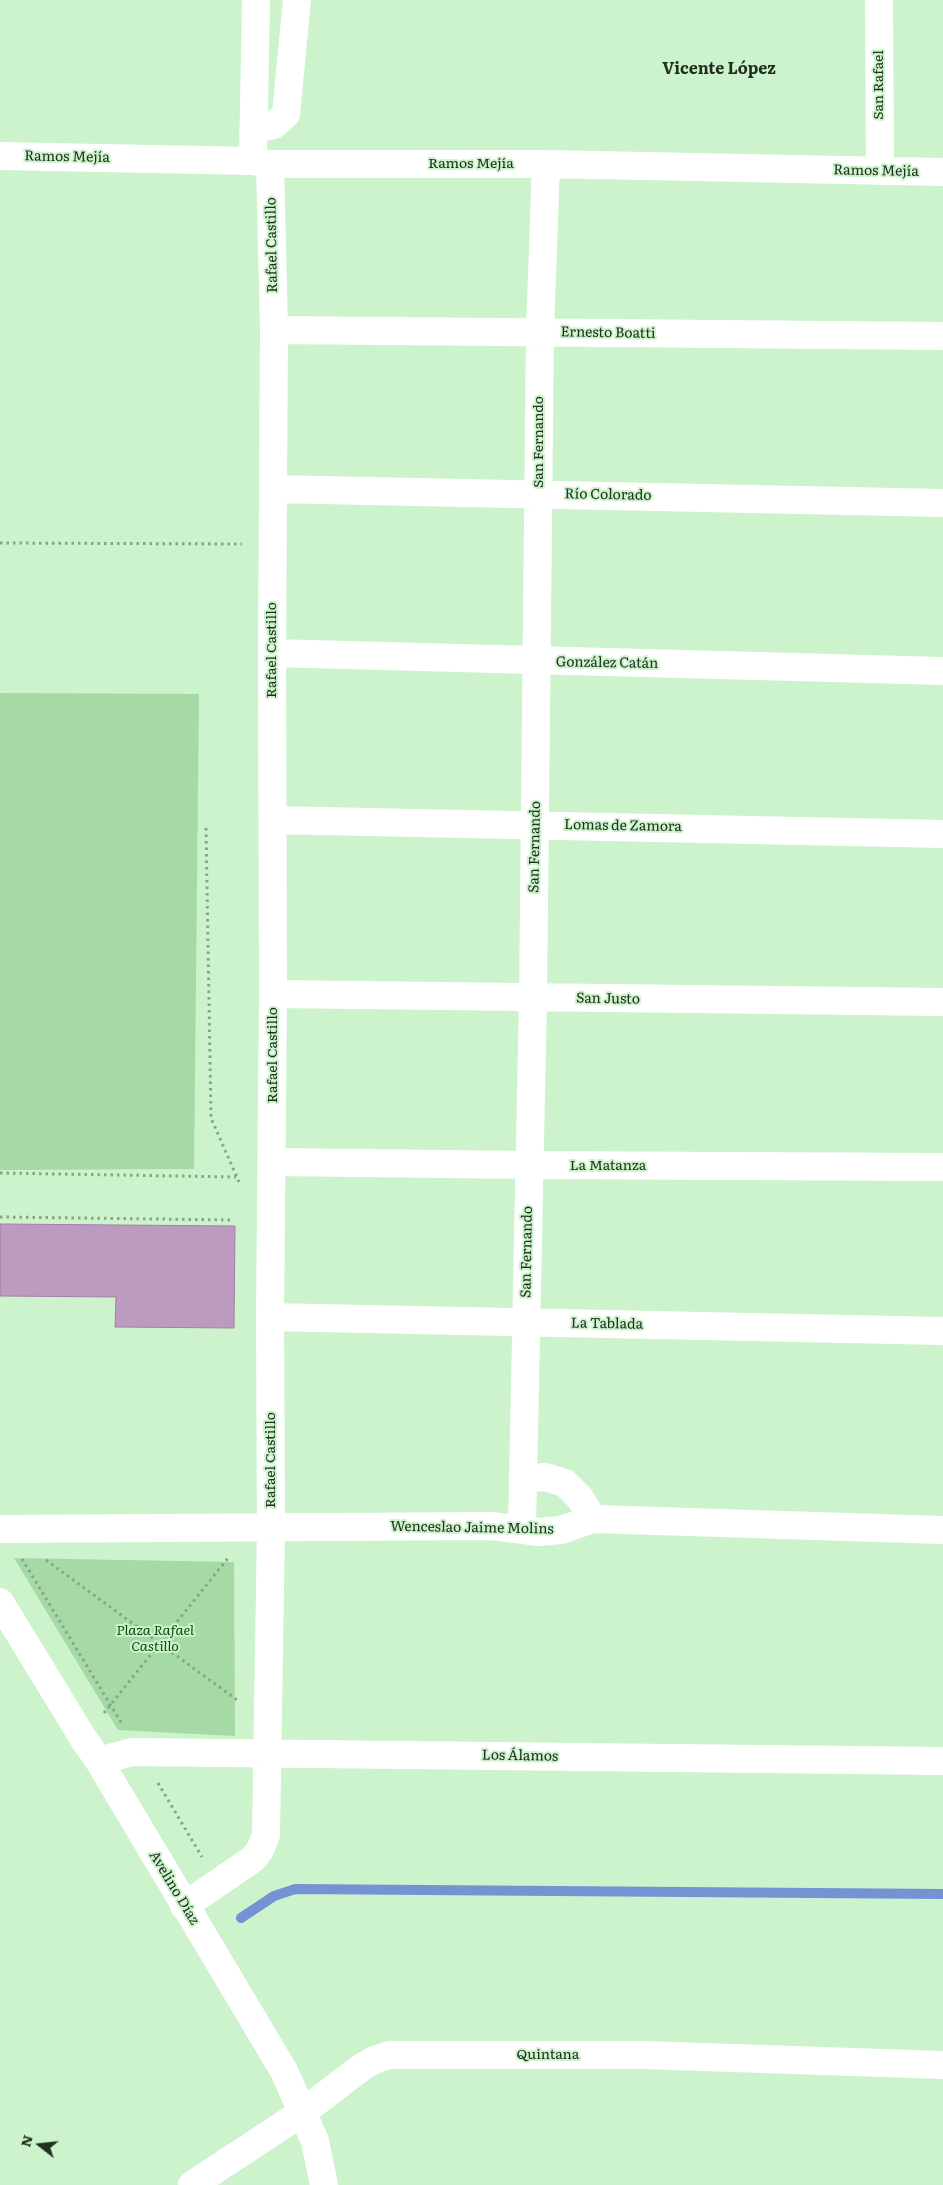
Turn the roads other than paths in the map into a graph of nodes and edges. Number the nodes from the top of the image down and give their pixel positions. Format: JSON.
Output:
{"nodes":[{"id":1,"x":256,"y":0,"type":"edge"},
{"id":2,"x":297,"y":0,"type":"edge"},
{"id":3,"x":879,"y":0,"type":"edge"},
{"id":4,"x":253,"y":130,"type":"junction"},
{"id":5,"x":0,"y":156,"type":"edge"},
{"id":6,"x":261,"y":163,"type":"junction"},
{"id":7,"x":546,"y":164,"type":"junction"},
{"id":8,"x":880,"y":171,"type":"junction"},
{"id":9,"x":943,"y":172,"type":"edge"},
{"id":10,"x":274,"y":330,"type":"junction"},
{"id":11,"x":540,"y":332,"type":"junction"},
{"id":12,"x":943,"y":336,"type":"edge"},
{"id":13,"x":273,"y":489,"type":"junction"},
{"id":14,"x":539,"y":494,"type":"junction"},
{"id":15,"x":943,"y":503,"type":"edge"},
{"id":16,"x":272,"y":653,"type":"junction"},
{"id":17,"x":537,"y":661,"type":"junction"},
{"id":18,"x":943,"y":671,"type":"edge"},
{"id":19,"x":273,"y":820,"type":"junction"},
{"id":20,"x":535,"y":824,"type":"junction"},
{"id":21,"x":943,"y":834,"type":"edge"},
{"id":22,"x":273,"y":994,"type":"junction"},
{"id":23,"x":533,"y":998,"type":"junction"},
{"id":24,"x":943,"y":1002,"type":"edge"},
{"id":25,"x":272,"y":1162,"type":"junction"},
{"id":26,"x":529,"y":1166,"type":"junction"},
{"id":27,"x":943,"y":1167,"type":"edge"},
{"id":28,"x":270,"y":1317,"type":"junction"},
{"id":29,"x":526,"y":1322,"type":"junction"},
{"id":30,"x":943,"y":1331,"type":"edge"},
{"id":31,"x":523,"y":1479,"type":"junction"},
{"id":32,"x":593,"y":1519,"type":"junction"},
{"id":33,"x":261,"y":1527,"type":"junction"},
{"id":34,"x":2,"y":1529,"type":"edge"},
{"id":35,"x":522,"y":1529,"type":"junction"},
{"id":36,"x":943,"y":1530,"type":"edge"},
{"id":37,"x":0,"y":1602,"type":"edge"},
{"id":38,"x":268,"y":1753,"type":"junction"},
{"id":39,"x":98,"y":1761,"type":"junction"},
{"id":40,"x":943,"y":1761,"type":"edge"},
{"id":41,"x":184,"y":1906,"type":"junction"},
{"id":42,"x":943,"y":2065,"type":"edge"},
{"id":43,"x":303,"y":2112,"type":"junction"},
{"id":44,"x":330,"y":2181,"type":"edge"},
{"id":45,"x":192,"y":2185,"type":"edge"}],
"edges":[{"from":1,"to":4,"type":"street","name":"Rafael Castillo"},
{"from":2,"to":4,"type":"street"},
{"from":3,"to":8,"type":"street","name":"San Rafael"},
{"from":4,"to":6,"type":"street","name":"Rafael Castillo"},
{"from":5,"to":6,"type":"street","name":"Ramos Mejía"},
{"from":6,"to":7,"type":"street","name":"Ramos Mejía"},
{"from":6,"to":10,"type":"street","name":"Rafael Castillo"},
{"from":7,"to":8,"type":"street","name":"Ramos Mejía"},
{"from":7,"to":11,"type":"street","name":"San Fernando"},
{"from":8,"to":9,"type":"street","name":"Ramos Mejía"},
{"from":10,"to":11,"type":"street","name":"Ernesto Boatti"},
{"from":10,"to":13,"type":"street","name":"Rafael Castillo"},
{"from":11,"to":12,"type":"street","name":"Ernesto Boatti"},
{"from":11,"to":14,"type":"street","name":"San Fernando"},
{"from":13,"to":14,"type":"street","name":"Río Colorado"},
{"from":13,"to":16,"type":"street","name":"Rafael Castillo"},
{"from":14,"to":15,"type":"street","name":"Río Colorado"},
{"from":14,"to":17,"type":"street","name":"San Fernando"},
{"from":16,"to":17,"type":"street","name":"González Catán"},
{"from":16,"to":19,"type":"street","name":"Rafael Castillo"},
{"from":17,"to":18,"type":"street","name":"González Catán"},
{"from":17,"to":20,"type":"street","name":"San Fernando"},
{"from":19,"to":20,"type":"street","name":"Lomas de Zamora"},
{"from":19,"to":22,"type":"street","name":"Rafael Castillo"},
{"from":20,"to":21,"type":"street","name":"Lomas de Zamora"},
{"from":20,"to":23,"type":"street","name":"San Fernando"},
{"from":22,"to":23,"type":"street","name":"San Justo"},
{"from":22,"to":25,"type":"street","name":"Rafael Castillo"},
{"from":23,"to":24,"type":"street","name":"San Justo"},
{"from":23,"to":26,"type":"street","name":"San Fernando"},
{"from":25,"to":26,"type":"street","name":"La Matanza"},
{"from":25,"to":28,"type":"street","name":"Rafael Castillo"},
{"from":26,"to":27,"type":"street","name":"La Matanza"},
{"from":26,"to":29,"type":"street","name":"San Fernando"},
{"from":28,"to":29,"type":"street","name":"La Tablada"},
{"from":28,"to":33,"type":"street","name":"Rafael Castillo"},
{"from":29,"to":30,"type":"street","name":"La Tablada"},
{"from":29,"to":31,"type":"street","name":"San Fernando"},
{"from":31,"to":32,"type":"street"},
{"from":31,"to":35,"type":"street","name":"San Fernando"},
{"from":32,"to":35,"type":"street","name":"Wenceslao Jaime Molins"},
{"from":32,"to":36,"type":"street","name":"Wenceslao Jaime Molins"},
{"from":33,"to":34,"type":"street","name":"Wenceslao Jaime Molins"},
{"from":33,"to":35,"type":"street","name":"Wenceslao Jaime Molins"},
{"from":33,"to":38,"type":"street","name":"Rafael Castillo"},
{"from":37,"to":39,"type":"street","name":"Avelino Díaz"},
{"from":38,"to":39,"type":"street","name":"Los Álamos"},
{"from":38,"to":40,"type":"street","name":"Los Álamos"},
{"from":38,"to":41,"type":"street","name":"Rafael Castillo"},
{"from":39,"to":41,"type":"street","name":"Avelino Díaz"},
{"from":41,"to":43,"type":"street","name":"Avelino Díaz"},
{"from":42,"to":43,"type":"street","name":"Quintana"},
{"from":43,"to":44,"type":"street","name":"Avelino Díaz"},
{"from":43,"to":45,"type":"street","name":"Quintana"}]}
